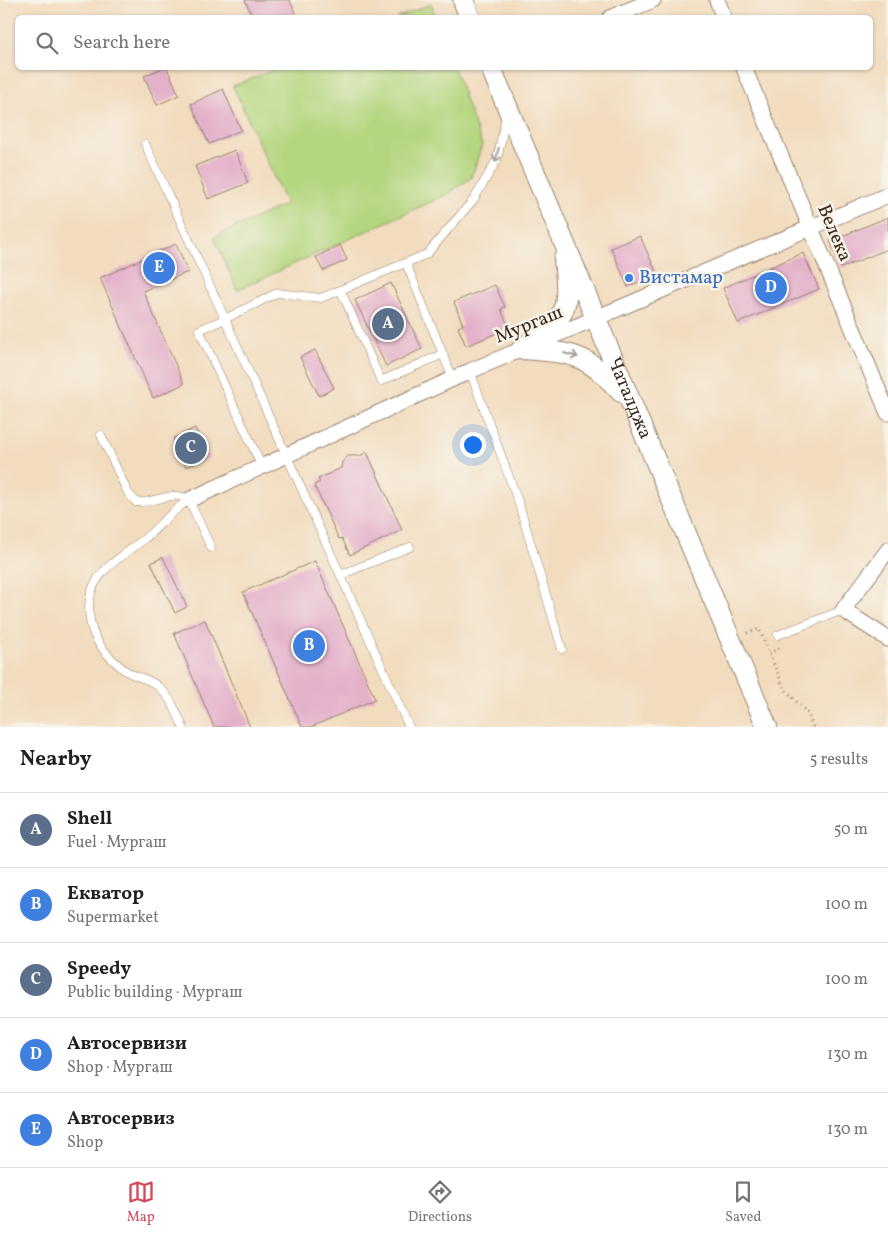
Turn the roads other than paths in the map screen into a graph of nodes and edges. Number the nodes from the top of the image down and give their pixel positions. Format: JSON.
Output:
{"nodes":[{"id":1,"x":463,"y":0,"type":"edge"},
{"id":2,"x":653,"y":0,"type":"edge"},
{"id":3,"x":717,"y":0,"type":"edge"},
{"id":4,"x":469,"y":15,"type":"edge"},
{"id":5,"x":617,"y":15,"type":"edge"},
{"id":6,"x":723,"y":15,"type":"edge"},
{"id":7,"x":492,"y":70,"type":"edge"},
{"id":8,"x":745,"y":70,"type":"edge"},
{"id":9,"x":508,"y":108,"type":"junction"},
{"id":10,"x":145,"y":144,"type":"dead end"},
{"id":11,"x":888,"y":195,"type":"edge"},
{"id":12,"x":810,"y":228,"type":"junction"},
{"id":13,"x":562,"y":238,"type":"junction"},
{"id":14,"x":406,"y":263,"type":"junction"},
{"id":15,"x":341,"y":291,"type":"junction"},
{"id":16,"x":225,"y":319,"type":"junction"},
{"id":17,"x":596,"y":319,"type":"junction"},
{"id":18,"x":522,"y":349,"type":"junction"},
{"id":19,"x":443,"y":354,"type":"junction"},
{"id":20,"x":470,"y":371,"type":"junction"},
{"id":21,"x":453,"y":379,"type":"junction"},
{"id":22,"x":630,"y":402,"type":"junction"},
{"id":23,"x":888,"y":413,"type":"edge"},
{"id":24,"x":101,"y":435,"type":"dead end"},
{"id":25,"x":286,"y":456,"type":"junction"},
{"id":26,"x":262,"y":467,"type":"junction"},
{"id":27,"x":189,"y":500,"type":"junction"},
{"id":28,"x":410,"y":547,"type":"dead end"},
{"id":29,"x":211,"y":548,"type":"dead end"},
{"id":30,"x":888,"y":550,"type":"edge"},
{"id":31,"x":340,"y":575,"type":"junction"},
{"id":32,"x":843,"y":610,"type":"junction"},
{"id":33,"x":778,"y":635,"type":"dead end"},
{"id":34,"x":888,"y":640,"type":"edge"},
{"id":35,"x":562,"y":649,"type":"dead end"},
{"id":36,"x":183,"y":727,"type":"edge"},
{"id":37,"x":408,"y":727,"type":"edge"},
{"id":38,"x":767,"y":727,"type":"edge"}],
"edges":[{"from":1,"to":4,"type":"main road"},
{"from":2,"to":5,"type":"street"},
{"from":3,"to":6,"type":"street"},
{"from":7,"to":9,"type":"main road","name":"Чаталджа"},
{"from":8,"to":12,"type":"street","name":"Велека"},
{"from":9,"to":13,"type":"main road","name":"Чаталджа"},
{"from":9,"to":14,"type":"lane","one_way":true},
{"from":10,"to":16,"type":"lane"},
{"from":11,"to":12,"type":"street","name":"Мургаш"},
{"from":12,"to":17,"type":"street","name":"Мургаш"},
{"from":12,"to":23,"type":"street","name":"Велека"},
{"from":13,"to":17,"type":"main road","name":"Чаталджа"},
{"from":13,"to":18,"type":"main road"},
{"from":14,"to":15,"type":"lane"},
{"from":14,"to":19,"type":"lane"},
{"from":15,"to":16,"type":"lane"},
{"from":15,"to":19,"type":"lane"},
{"from":16,"to":25,"type":"lane"},
{"from":16,"to":26,"type":"lane"},
{"from":17,"to":18,"type":"street","name":"Мургаш"},
{"from":17,"to":22,"type":"main road","name":"Чаталджа"},
{"from":18,"to":20,"type":"street","name":"Мургаш"},
{"from":18,"to":22,"type":"main road","one_way":true},
{"from":19,"to":21,"type":"lane"},
{"from":20,"to":21,"type":"street","name":"Мургаш"},
{"from":20,"to":35,"type":"lane"},
{"from":21,"to":25,"type":"street","name":"Мургаш"},
{"from":22,"to":38,"type":"main road","name":"Чаталджа"},
{"from":24,"to":27,"type":"lane"},
{"from":25,"to":26,"type":"street","name":"Мургаш"},
{"from":25,"to":31,"type":"lane"},
{"from":26,"to":27,"type":"street","name":"Мургаш"},
{"from":27,"to":29,"type":"lane"},
{"from":27,"to":36,"type":"lane"},
{"from":28,"to":31,"type":"lane"},
{"from":30,"to":32,"type":"street"},
{"from":31,"to":37,"type":"lane"},
{"from":32,"to":33,"type":"lane"},
{"from":32,"to":34,"type":"street"}]}
